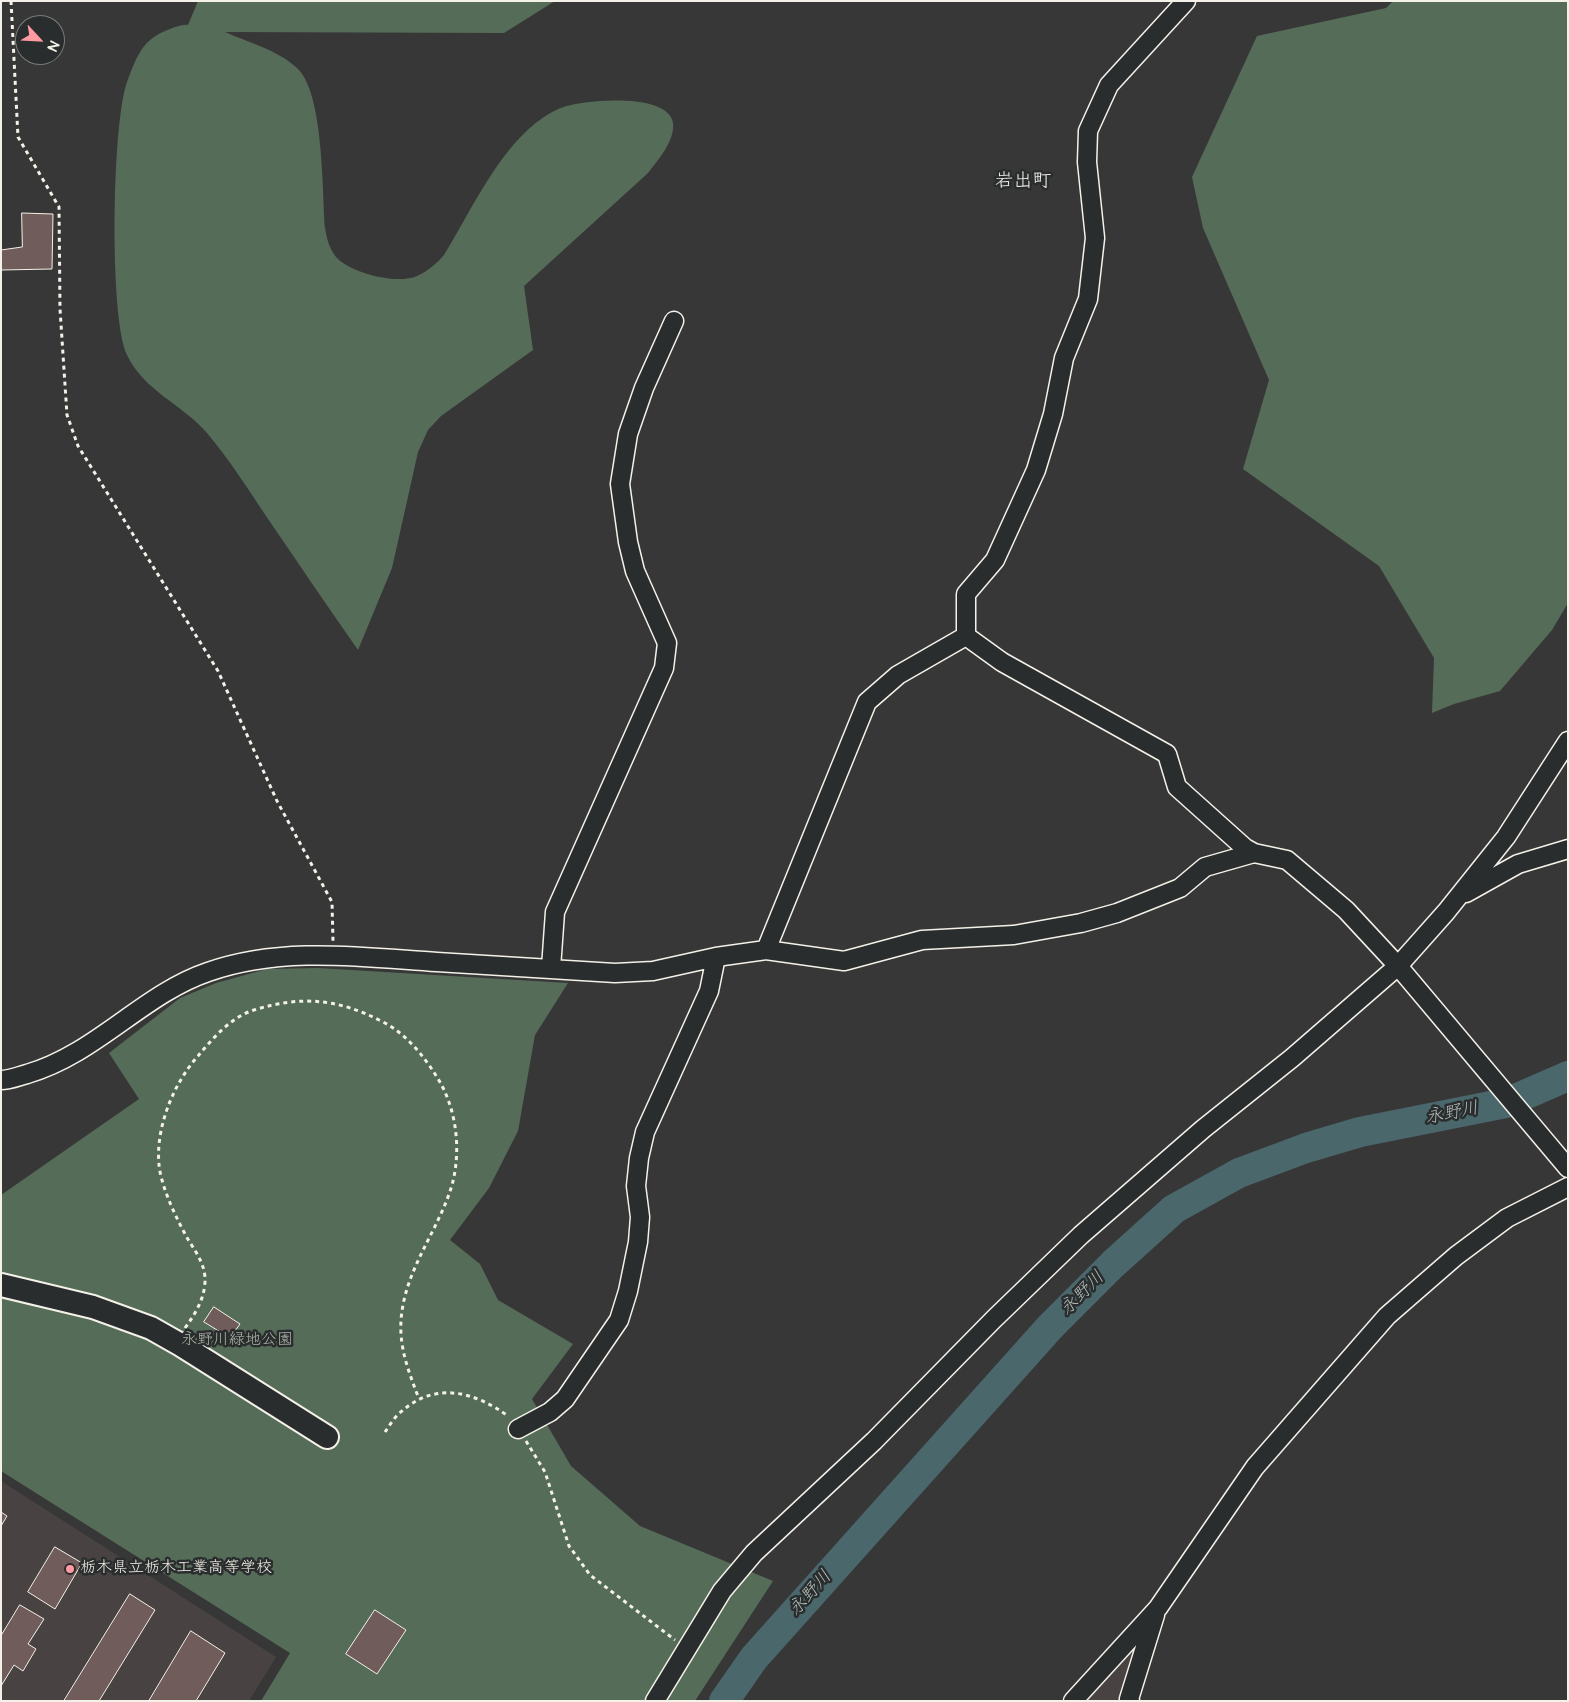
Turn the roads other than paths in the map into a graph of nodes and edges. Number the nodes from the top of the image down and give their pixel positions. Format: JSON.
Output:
{"nodes":[{"id":1,"x":1186,"y":1,"type":"edge"},
{"id":2,"x":674,"y":321,"type":"dead end"},
{"id":3,"x":966,"y":636,"type":"junction"},
{"id":4,"x":1568,"y":741,"type":"edge"},
{"id":5,"x":1568,"y":849,"type":"edge"},
{"id":6,"x":1254,"y":853,"type":"junction"},
{"id":7,"x":1457,"y":898,"type":"junction"},
{"id":8,"x":766,"y":950,"type":"junction"},
{"id":9,"x":716,"y":958,"type":"junction"},
{"id":10,"x":1398,"y":966,"type":"junction"},
{"id":11,"x":551,"y":968,"type":"junction"},
{"id":12,"x":1,"y":1080,"type":"edge"},
{"id":13,"x":1568,"y":1168,"type":"edge"},
{"id":14,"x":1568,"y":1187,"type":"edge"},
{"id":15,"x":1,"y":1285,"type":"edge"},
{"id":16,"x":518,"y":1429,"type":"road end"},
{"id":17,"x":327,"y":1437,"type":"dead end"},
{"id":18,"x":1158,"y":1608,"type":"junction"},
{"id":19,"x":655,"y":1701,"type":"edge"},
{"id":20,"x":1073,"y":1701,"type":"edge"},
{"id":21,"x":1130,"y":1701,"type":"edge"}],
"edges":[{"from":1,"to":3,"type":"street"},
{"from":2,"to":11,"type":"street"},
{"from":3,"to":6,"type":"street"},
{"from":3,"to":8,"type":"street"},
{"from":4,"to":7,"type":"street"},
{"from":5,"to":7,"type":"street"},
{"from":6,"to":8,"type":"street"},
{"from":6,"to":10,"type":"street"},
{"from":7,"to":10,"type":"street"},
{"from":8,"to":9,"type":"street"},
{"from":9,"to":11,"type":"street"},
{"from":9,"to":16,"type":"street"},
{"from":10,"to":13,"type":"street"},
{"from":10,"to":19,"type":"street"},
{"from":11,"to":12,"type":"street"},
{"from":14,"to":18,"type":"street"},
{"from":15,"to":17,"type":"street"},
{"from":18,"to":20,"type":"street"},
{"from":18,"to":21,"type":"street"}]}
